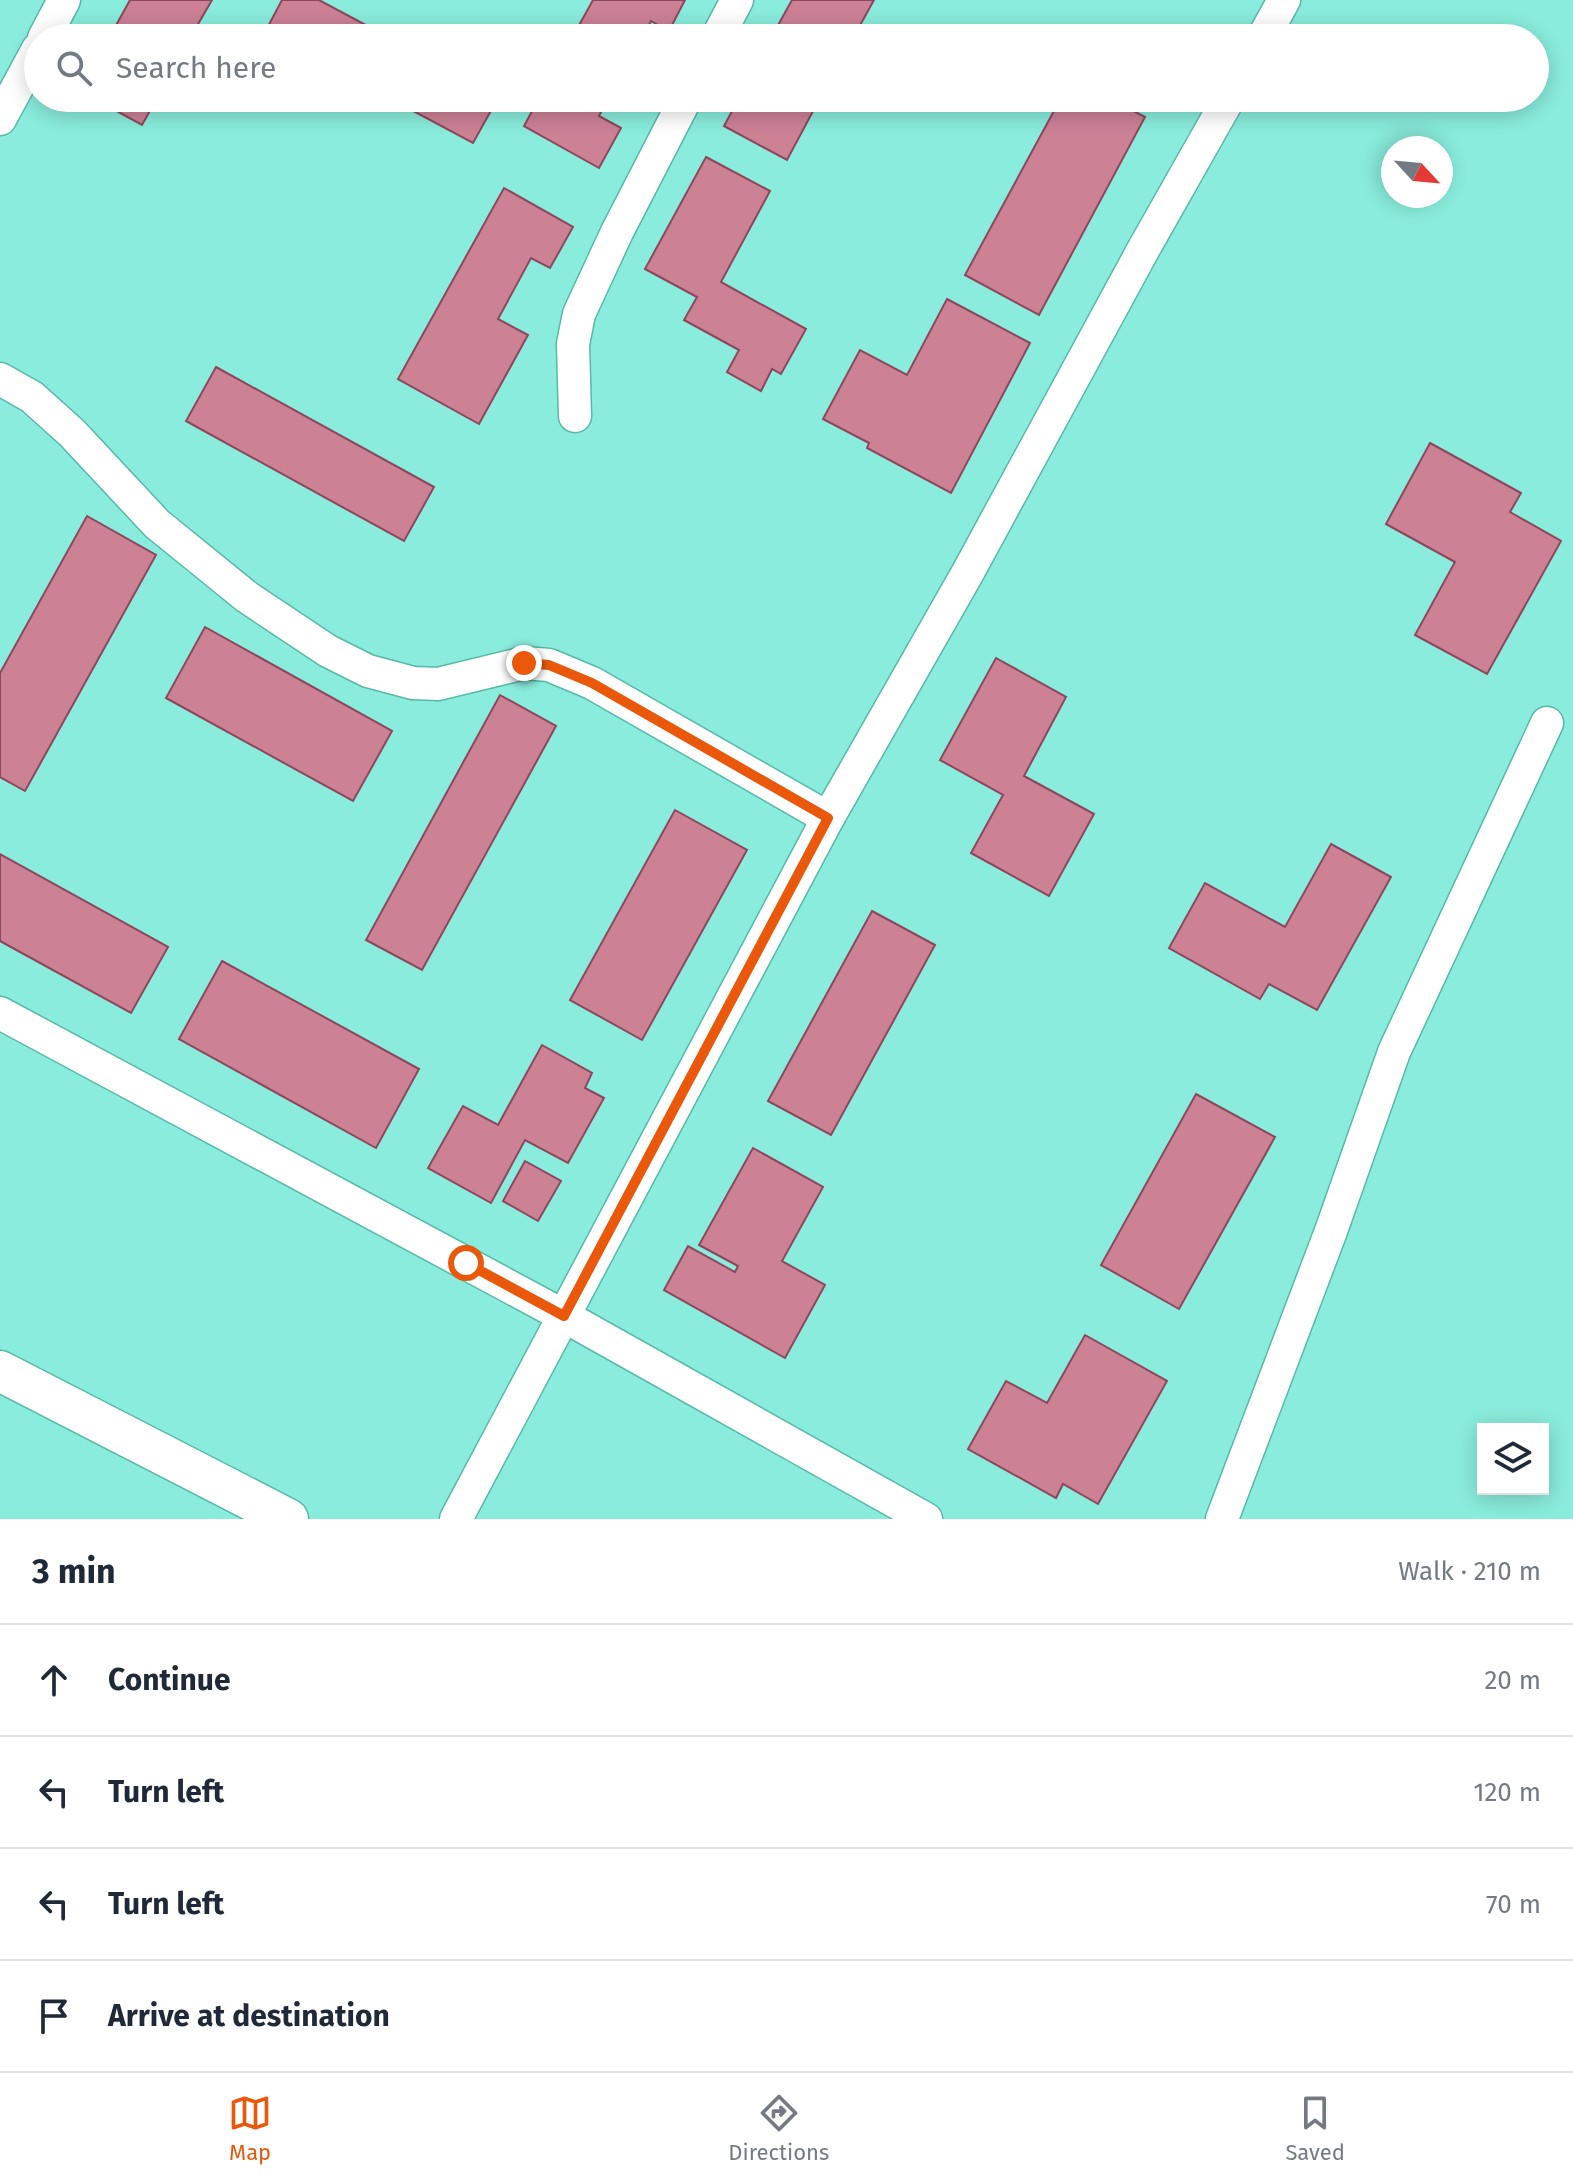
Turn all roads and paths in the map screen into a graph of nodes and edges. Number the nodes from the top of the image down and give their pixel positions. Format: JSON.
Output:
{"nodes":[{"id":1,"x":64,"y":0,"type":"edge"},
{"id":2,"x":737,"y":0,"type":"edge"},
{"id":3,"x":1284,"y":0,"type":"edge"},
{"id":4,"x":51,"y":24,"type":"edge"},
{"id":5,"x":724,"y":24,"type":"edge"},
{"id":6,"x":1271,"y":24,"type":"edge"},
{"id":7,"x":24,"y":75,"type":"edge"},
{"id":8,"x":679,"y":112,"type":"edge"},
{"id":9,"x":1221,"y":112,"type":"edge"},
{"id":10,"x":0,"y":119,"type":"edge"},
{"id":11,"x":0,"y":379,"type":"edge"},
{"id":12,"x":575,"y":416,"type":"dead end"},
{"id":13,"x":1547,"y":723,"type":"dead end"},
{"id":14,"x":828,"y":818,"type":"junction"},
{"id":15,"x":0,"y":1013,"type":"edge"},
{"id":16,"x":564,"y":1316,"type":"junction"},
{"id":17,"x":0,"y":1371,"type":"edge"},
{"id":18,"x":288,"y":1519,"type":"edge"},
{"id":19,"x":456,"y":1519,"type":"edge"},
{"id":20,"x":926,"y":1519,"type":"edge"},
{"id":21,"x":1222,"y":1519,"type":"edge"}],
"edges":[{"from":1,"to":4,"type":"street"},
{"from":2,"to":5,"type":"street"},
{"from":3,"to":6,"type":"street"},
{"from":7,"to":10,"type":"street"},
{"from":8,"to":12,"type":"street"},
{"from":9,"to":14,"type":"street"},
{"from":11,"to":14,"type":"street"},
{"from":13,"to":21,"type":"street"},
{"from":14,"to":16,"type":"street"},
{"from":15,"to":16,"type":"street"},
{"from":16,"to":19,"type":"street"},
{"from":16,"to":20,"type":"street"},
{"from":17,"to":18,"type":"main road"}]}
